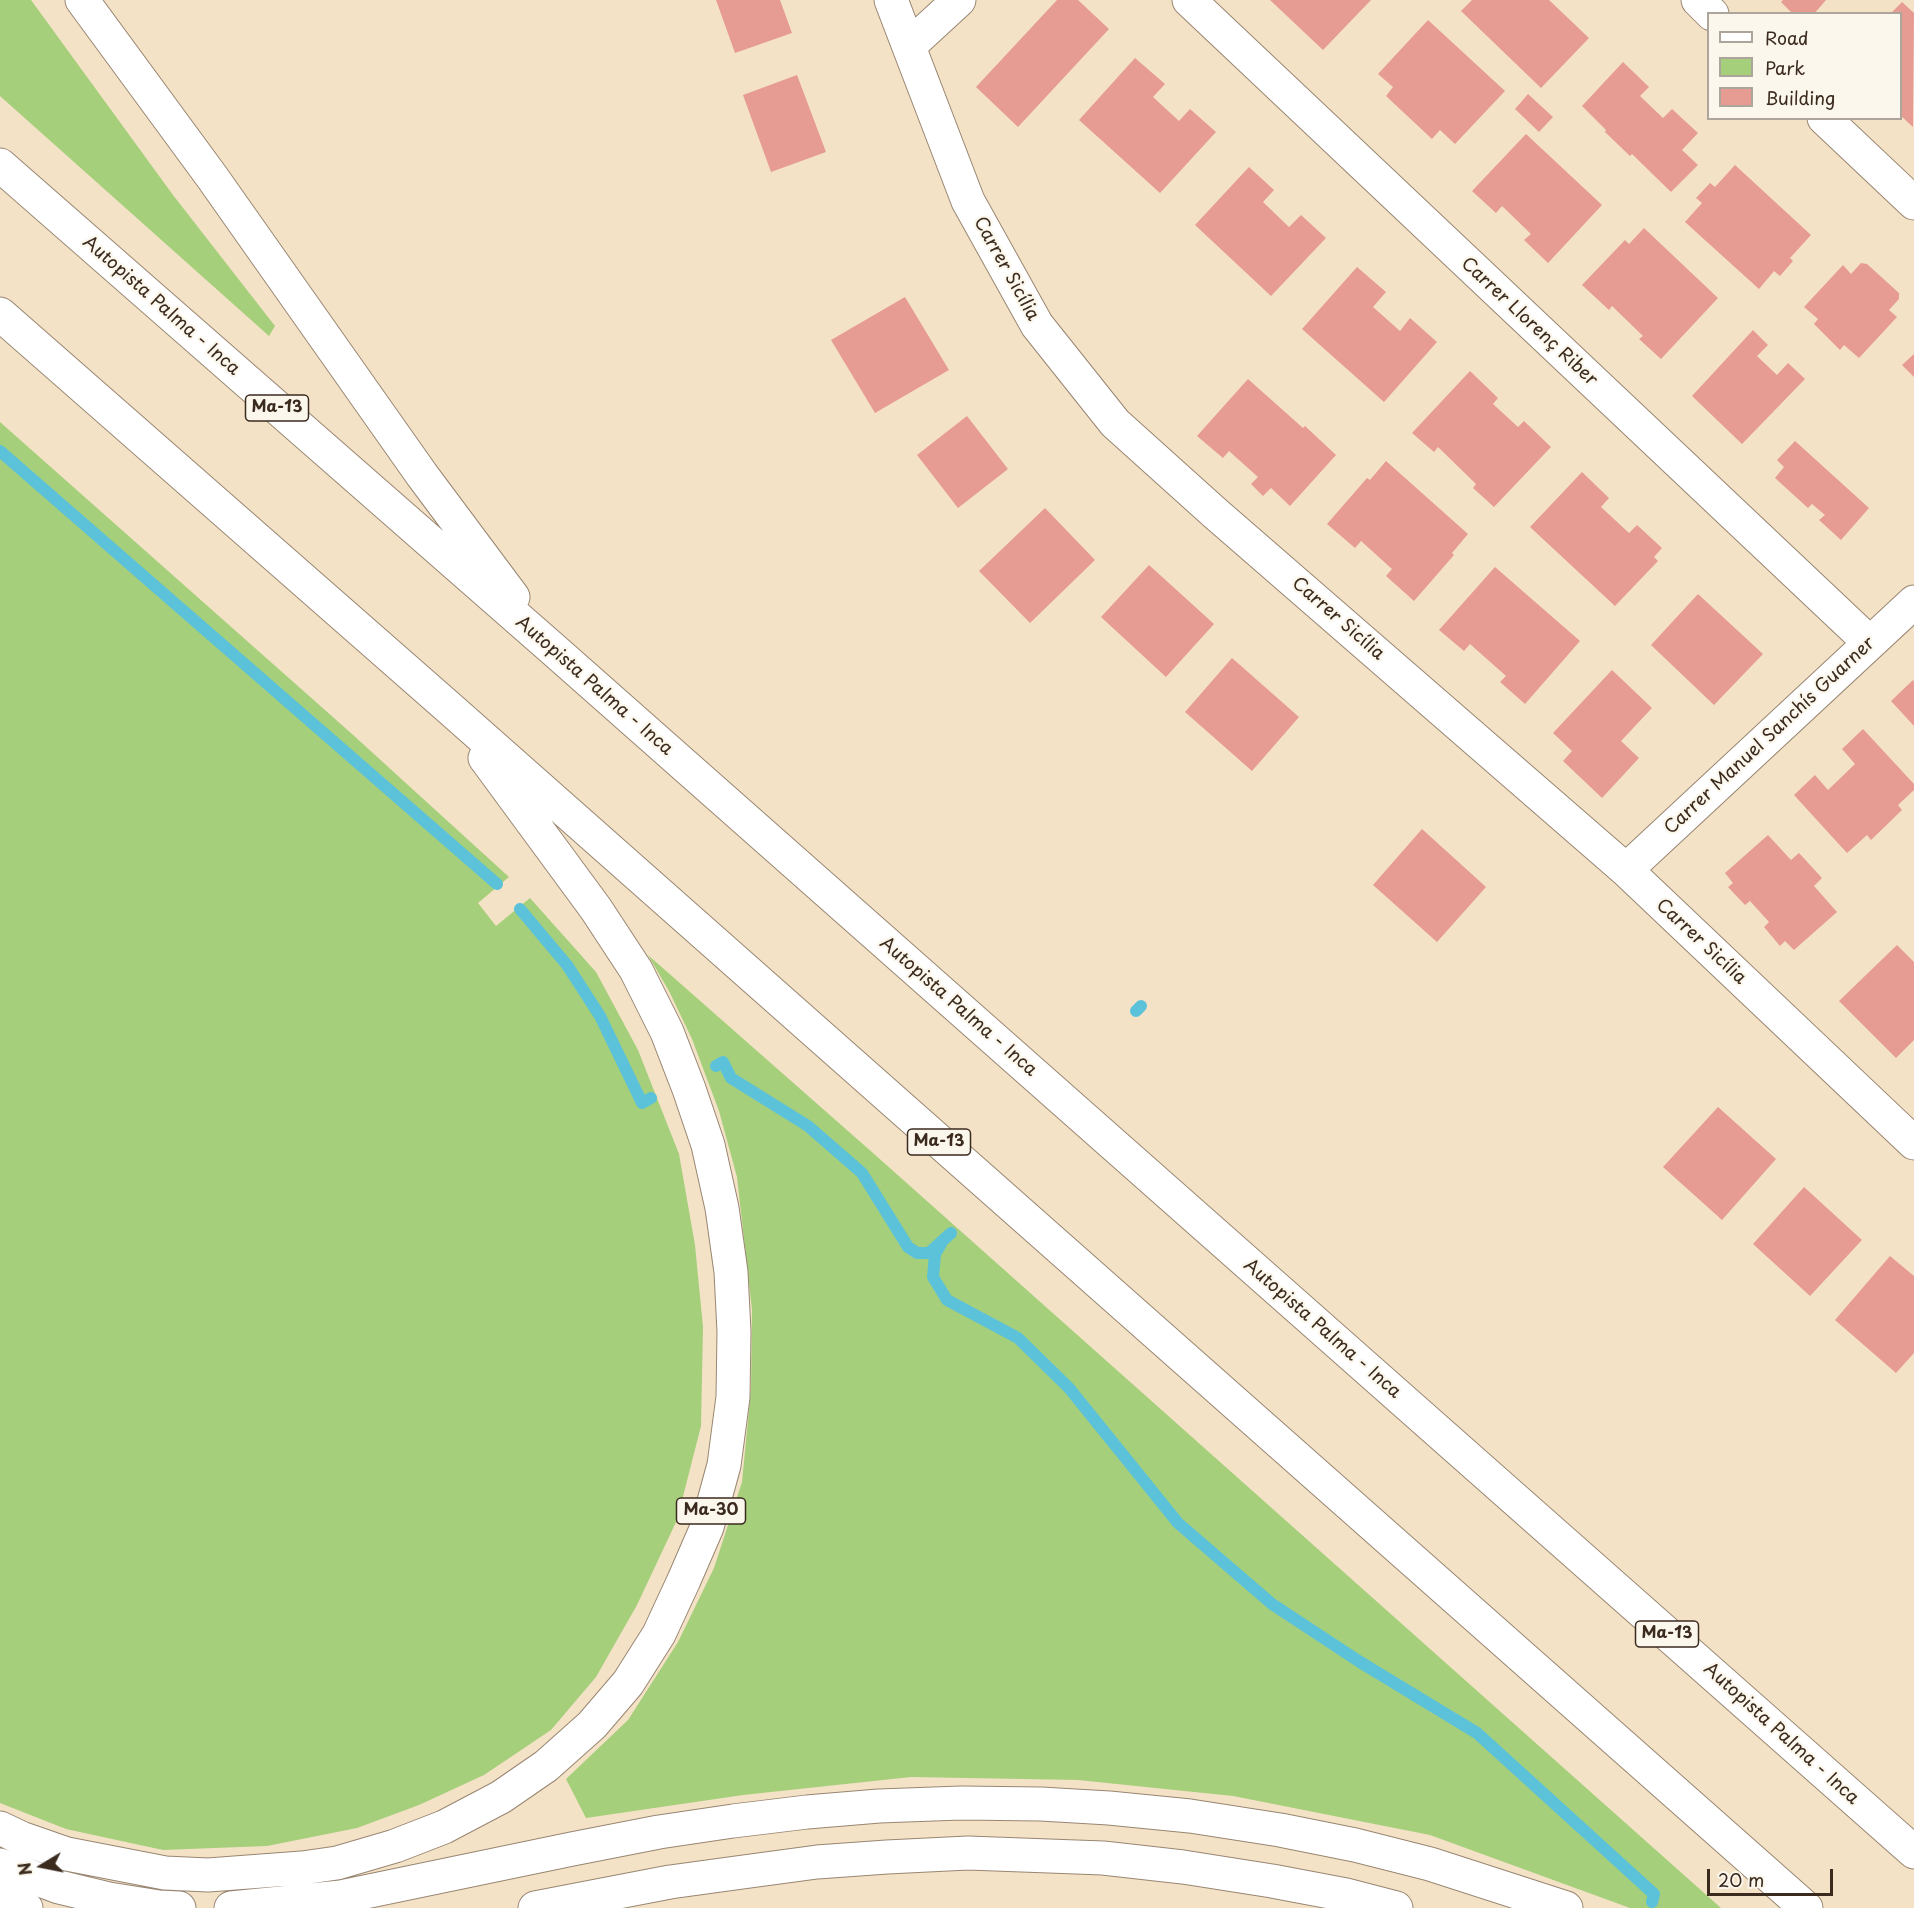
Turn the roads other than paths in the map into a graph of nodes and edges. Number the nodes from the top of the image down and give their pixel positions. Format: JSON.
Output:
{"nodes":[{"id":1,"x":82,"y":0,"type":"edge"},
{"id":2,"x":109,"y":0,"type":"edge"},
{"id":3,"x":891,"y":0,"type":"edge"},
{"id":4,"x":959,"y":0,"type":"edge"},
{"id":5,"x":1189,"y":0,"type":"edge"},
{"id":6,"x":1698,"y":0,"type":"edge"},
{"id":7,"x":1710,"y":12,"type":"edge"},
{"id":8,"x":909,"y":46,"type":"junction"},
{"id":9,"x":1826,"y":120,"type":"edge"},
{"id":10,"x":0,"y":165,"type":"edge"},
{"id":11,"x":212,"y":177,"type":"junction"},
{"id":12,"x":1914,"y":204,"type":"edge"},
{"id":13,"x":0,"y":314,"type":"edge"},
{"id":14,"x":1914,"y":602,"type":"edge"},
{"id":15,"x":1870,"y":643,"type":"junction"},
{"id":16,"x":554,"y":650,"type":"junction"},
{"id":17,"x":447,"y":706,"type":"junction"},
{"id":18,"x":1626,"y":870,"type":"junction"},
{"id":19,"x":1914,"y":1143,"type":"edge"},
{"id":20,"x":0,"y":1828,"type":"edge"},
{"id":21,"x":1914,"y":1852,"type":"edge"},
{"id":22,"x":0,"y":1865,"type":"edge"},
{"id":23,"x":0,"y":1897,"type":"edge"},
{"id":24,"x":26,"y":1908,"type":"edge"},
{"id":25,"x":179,"y":1908,"type":"edge"},
{"id":26,"x":231,"y":1908,"type":"edge"},
{"id":27,"x":535,"y":1908,"type":"edge"},
{"id":28,"x":1396,"y":1908,"type":"edge"},
{"id":29,"x":1566,"y":1908,"type":"edge"},
{"id":30,"x":1806,"y":1908,"type":"edge"}],
"edges":[{"from":1,"to":11,"type":"main road"},
{"from":2,"to":11,"type":"main road"},
{"from":3,"to":8,"type":"main road","name":"Carrer Sicília"},
{"from":4,"to":8,"type":"main road"},
{"from":5,"to":15,"type":"main road","name":"Carrer Llorenç Riber"},
{"from":6,"to":7,"type":"main road"},
{"from":8,"to":18,"type":"main road","name":"Carrer Sicília"},
{"from":9,"to":12,"type":"main road"},
{"from":10,"to":16,"type":"main road","name":"Autopista Palma - Inca","number":"Ma-13"},
{"from":11,"to":16,"type":"main road"},
{"from":13,"to":17,"type":"main road","number":"Ma-13"},
{"from":14,"to":15,"type":"main road","name":"Carrer Manuel Sanchís Guarner"},
{"from":15,"to":18,"type":"main road","name":"Carrer Manuel Sanchís Guarner"},
{"from":16,"to":21,"type":"main road","name":"Autopista Palma - Inca","number":"Ma-13"},
{"from":17,"to":20,"type":"main road","number":"Ma-30"},
{"from":17,"to":30,"type":"main road","number":"Ma-13"},
{"from":18,"to":19,"type":"main road","name":"Carrer Sicília"},
{"from":22,"to":25,"type":"main road"},
{"from":23,"to":24,"type":"main road"},
{"from":26,"to":29,"type":"main road"},
{"from":27,"to":28,"type":"main road"}]}
